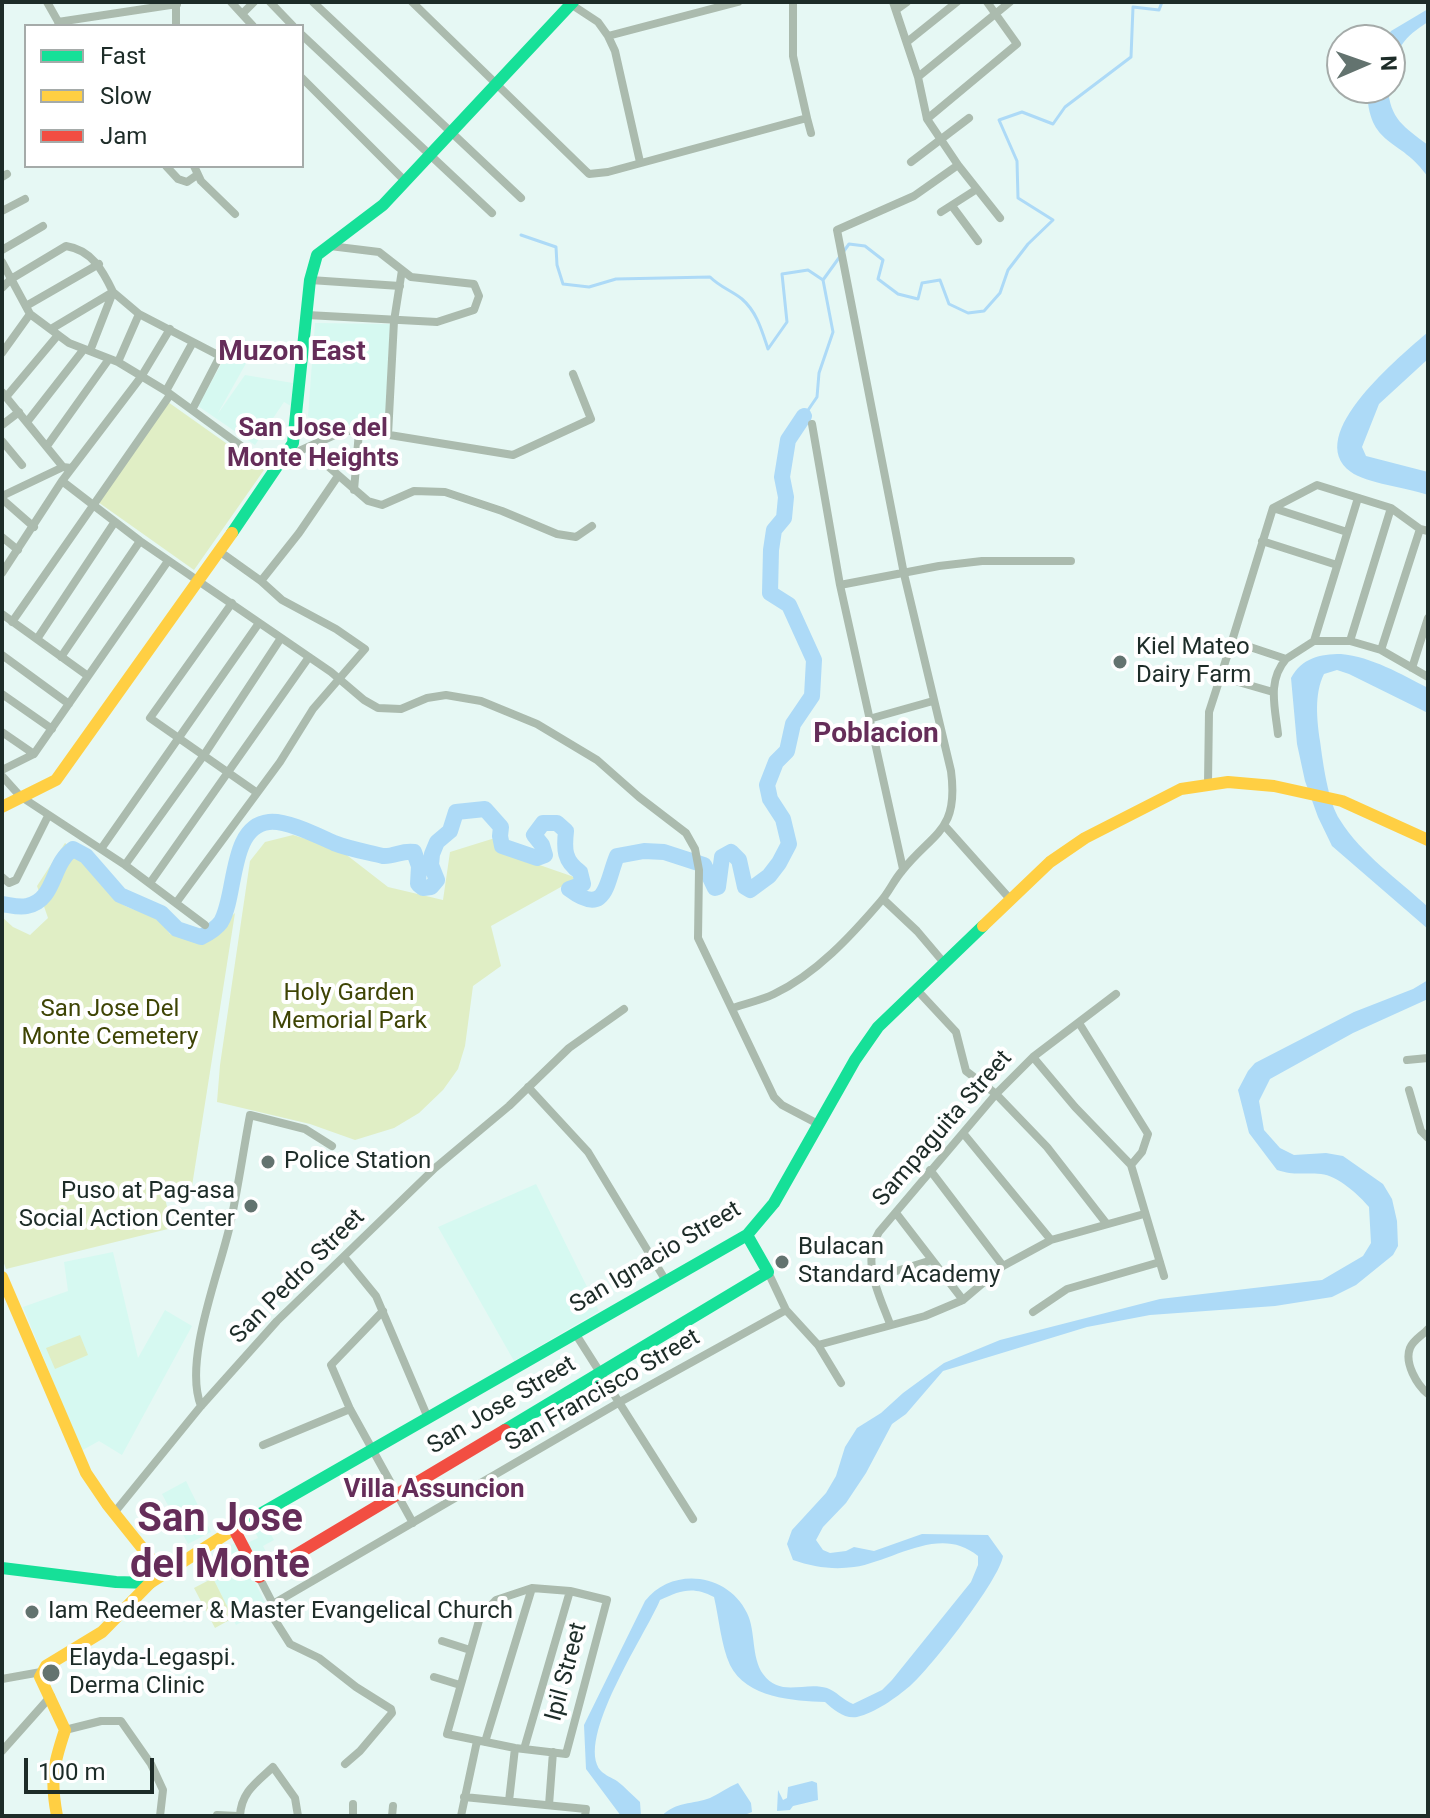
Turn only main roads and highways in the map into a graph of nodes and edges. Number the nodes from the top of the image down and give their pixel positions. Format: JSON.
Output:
{"nodes":[{"id":1,"x":570,"y":3,"type":"edge"},
{"id":2,"x":2,"y":807,"type":"edge"},
{"id":3,"x":1428,"y":840,"type":"edge"},
{"id":4,"x":747,"y":1235,"type":"junction"},
{"id":5,"x":2,"y":1277,"type":"edge"},
{"id":6,"x":6,"y":1300,"type":"edge"},
{"id":7,"x":234,"y":1529,"type":"junction"},
{"id":8,"x":2,"y":1568,"type":"edge"},
{"id":9,"x":163,"y":1574,"type":"junction"},
{"id":10,"x":150,"y":1583,"type":"junction"},
{"id":11,"x":57,"y":1816,"type":"edge"}],
"edges":[{"from":1,"to":2,"type":"main road"},
{"from":3,"to":4,"type":"main road","name":"San Ignacio Street"},
{"from":4,"to":7,"type":"main road","name":"San Ignacio Street"},
{"from":4,"to":7,"type":"main road","name":"San Jose Street"},
{"from":5,"to":6,"type":"main road"},
{"from":6,"to":9,"type":"main road"},
{"from":7,"to":9,"type":"main road","name":"San Ignacio Street"},
{"from":8,"to":10,"type":"main road"},
{"from":9,"to":10,"type":"main road","name":"San Ignacio Street"},
{"from":10,"to":11,"type":"main road","name":"San Ignacio Street"}]}
